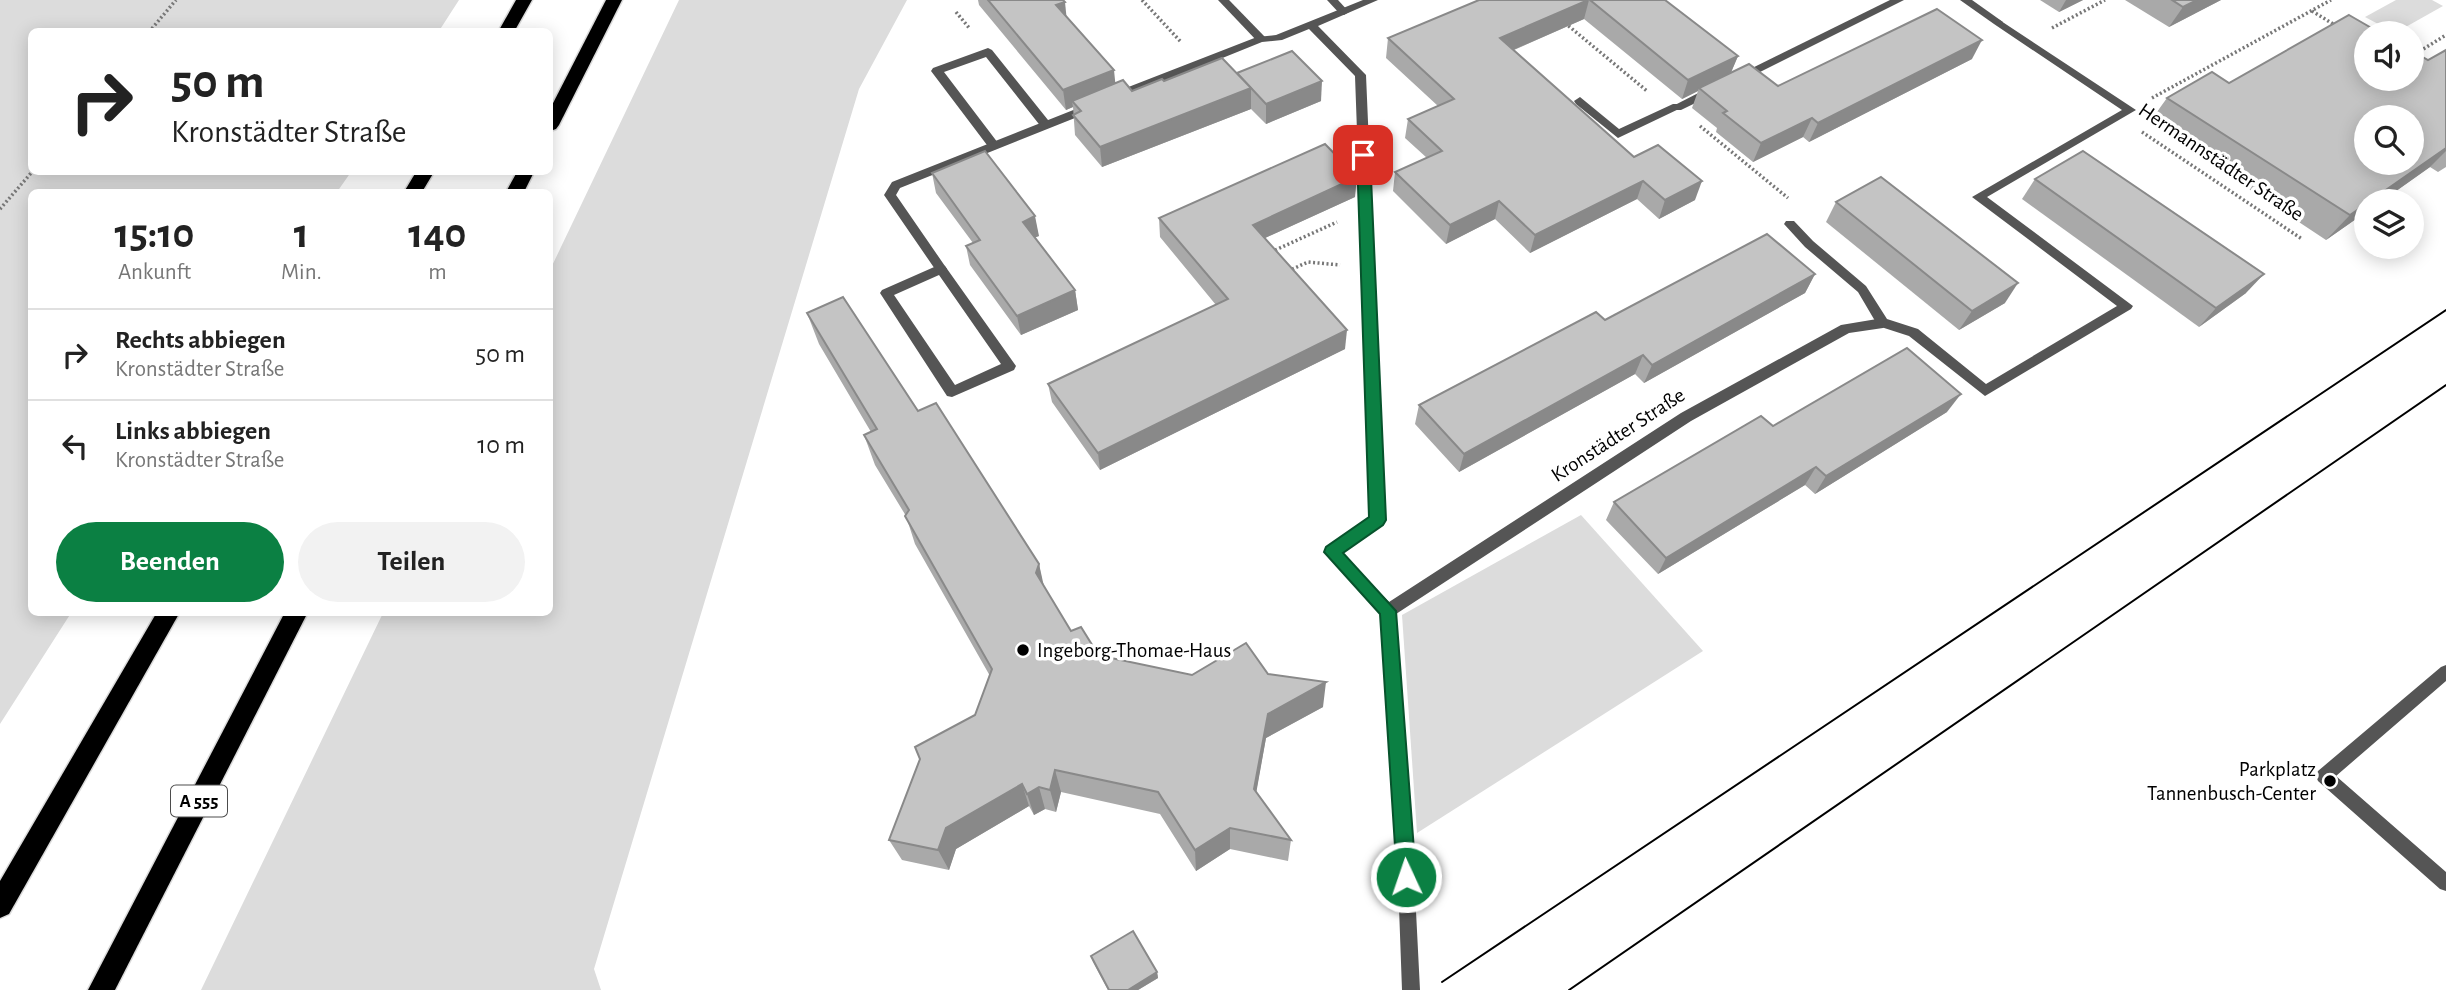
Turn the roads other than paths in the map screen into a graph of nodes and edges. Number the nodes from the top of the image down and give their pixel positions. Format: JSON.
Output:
{"nodes":[{"id":1,"x":524,"y":0,"type":"edge"},
{"id":2,"x":614,"y":0,"type":"edge"},
{"id":3,"x":1223,"y":0,"type":"edge"},
{"id":4,"x":1332,"y":0,"type":"edge"},
{"id":5,"x":1373,"y":0,"type":"edge"},
{"id":6,"x":1899,"y":0,"type":"edge"},
{"id":7,"x":1965,"y":0,"type":"edge"},
{"id":8,"x":1344,"y":12,"type":"junction"},
{"id":9,"x":1311,"y":25,"type":"junction"},
{"id":10,"x":508,"y":28,"type":"edge"},
{"id":11,"x":1261,"y":38,"type":"junction"},
{"id":12,"x":1111,"y":99,"type":"edge"},
{"id":13,"x":1580,"y":101,"type":"dead end"},
{"id":14,"x":1098,"y":104,"type":"edge"},
{"id":15,"x":553,"y":119,"type":"edge"},
{"id":16,"x":1046,"y":125,"type":"junction"},
{"id":17,"x":994,"y":146,"type":"junction"},
{"id":18,"x":1790,"y":224,"type":"dead end"},
{"id":19,"x":941,"y":269,"type":"junction"},
{"id":20,"x":1884,"y":323,"type":"junction"},
{"id":21,"x":2091,"y":329,"type":"joint"},
{"id":22,"x":1388,"y":611,"type":"junction"},
{"id":23,"x":167,"y":616,"type":"edge"},
{"id":24,"x":295,"y":616,"type":"edge"},
{"id":25,"x":2446,"y":672,"type":"edge"},
{"id":26,"x":2446,"y":883,"type":"edge"},
{"id":27,"x":0,"y":905,"type":"edge"},
{"id":28,"x":101,"y":990,"type":"edge"},
{"id":29,"x":1411,"y":990,"type":"edge"}],
"edges":[{"from":1,"to":10,"type":"highway"},
{"from":2,"to":15,"type":"highway"},
{"from":3,"to":11,"type":"street"},
{"from":4,"to":8,"type":"street"},
{"from":5,"to":8,"type":"street"},
{"from":6,"to":13,"type":"street"},
{"from":7,"to":21,"type":"street","name":"Hermannstädter Straße"},
{"from":8,"to":9,"type":"street"},
{"from":9,"to":11,"type":"street"},
{"from":9,"to":22,"type":"street"},
{"from":11,"to":12,"type":"street"},
{"from":14,"to":16,"type":"street"},
{"from":16,"to":17,"type":"street"},
{"from":16,"to":17,"type":"street"},
{"from":17,"to":19,"type":"street"},
{"from":18,"to":20,"type":"street"},
{"from":19,"to":19,"type":"street"},
{"from":20,"to":21,"type":"street","name":"Kronstädter Straße"},
{"from":20,"to":22,"type":"street","name":"Kronstädter Straße"},
{"from":22,"to":29,"type":"street"},
{"from":23,"to":27,"type":"highway"},
{"from":24,"to":28,"type":"highway","number":"A 555"},
{"from":25,"to":26,"type":"street"}]}
